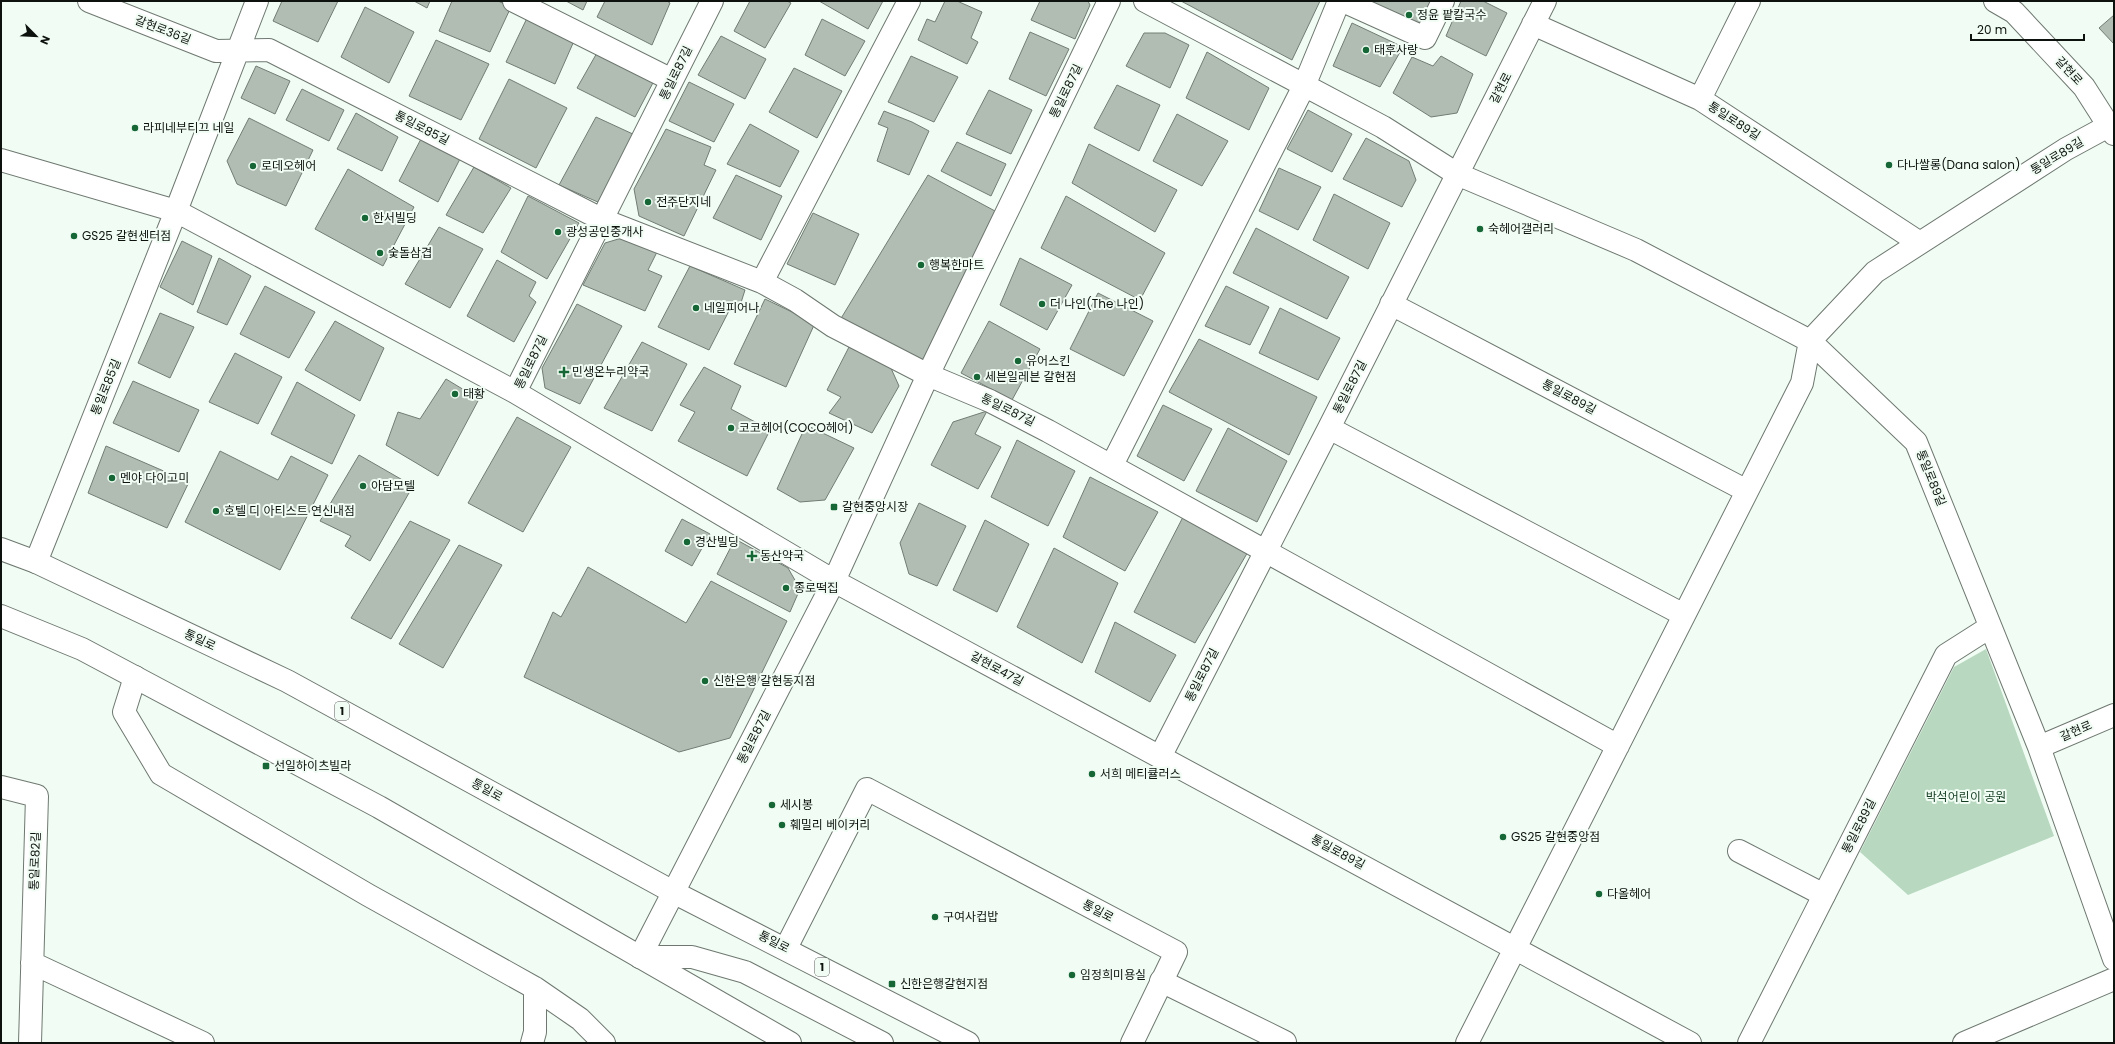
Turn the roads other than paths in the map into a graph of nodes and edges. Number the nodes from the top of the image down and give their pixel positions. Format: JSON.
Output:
{"nodes":[{"id":1,"x":89,"y":1,"type":"edge"},
{"id":2,"x":257,"y":1,"type":"edge"},
{"id":3,"x":514,"y":1,"type":"edge"},
{"id":4,"x":712,"y":1,"type":"edge"},
{"id":5,"x":909,"y":1,"type":"edge"},
{"id":6,"x":1109,"y":1,"type":"edge"},
{"id":7,"x":1145,"y":1,"type":"edge"},
{"id":8,"x":1339,"y":1,"type":"edge"},
{"id":9,"x":1343,"y":1,"type":"edge"},
{"id":10,"x":1443,"y":1,"type":"edge"},
{"id":11,"x":1545,"y":1,"type":"edge"},
{"id":12,"x":1749,"y":1,"type":"edge"},
{"id":13,"x":1995,"y":1,"type":"edge"},
{"id":14,"x":1533,"y":24,"type":"junction"},
{"id":15,"x":238,"y":51,"type":"junction"},
{"id":16,"x":672,"y":80,"type":"junction"},
{"id":17,"x":1304,"y":86,"type":"junction"},
{"id":18,"x":1700,"y":99,"type":"junction"},
{"id":19,"x":2112,"y":128,"type":"edge"},
{"id":20,"x":1,"y":160,"type":"edge"},
{"id":21,"x":1457,"y":174,"type":"junction"},
{"id":22,"x":176,"y":212,"type":"junction"},
{"id":23,"x":603,"y":220,"type":"junction"},
{"id":24,"x":1920,"y":243,"type":"junction"},
{"id":25,"x":762,"y":282,"type":"junction"},
{"id":26,"x":1391,"y":304,"type":"junction"},
{"id":27,"x":1810,"y":341,"type":"junction"},
{"id":28,"x":928,"y":375,"type":"junction"},
{"id":29,"x":515,"y":392,"type":"junction"},
{"id":30,"x":1329,"y":428,"type":"junction"},
{"id":31,"x":1112,"y":465,"type":"junction"},
{"id":32,"x":1747,"y":491,"type":"junction"},
{"id":33,"x":1,"y":549,"type":"edge"},
{"id":34,"x":1266,"y":550,"type":"junction"},
{"id":35,"x":36,"y":562,"type":"junction"},
{"id":36,"x":834,"y":581,"type":"junction"},
{"id":37,"x":1684,"y":615,"type":"junction"},
{"id":38,"x":1,"y":616,"type":"edge"},
{"id":39,"x":1990,"y":627,"type":"junction"},
{"id":40,"x":135,"y":677,"type":"junction"},
{"id":41,"x":2114,"y":715,"type":"edge"},
{"id":42,"x":1618,"y":746,"type":"junction"},
{"id":43,"x":2039,"y":747,"type":"junction"},
{"id":44,"x":1160,"y":756,"type":"junction"},
{"id":45,"x":1,"y":787,"type":"edge"},
{"id":46,"x":1739,"y":851,"type":"dead end"},
{"id":47,"x":675,"y":893,"type":"junction"},
{"id":48,"x":1824,"y":895,"type":"junction"},
{"id":49,"x":1515,"y":947,"type":"junction"},
{"id":50,"x":786,"y":948,"type":"junction"},
{"id":51,"x":640,"y":957,"type":"junction"},
{"id":52,"x":2114,"y":959,"type":"edge"},
{"id":53,"x":32,"y":963,"type":"junction"},
{"id":54,"x":2114,"y":979,"type":"edge"},
{"id":55,"x":1161,"y":981,"type":"junction"},
{"id":56,"x":535,"y":988,"type":"junction"},
{"id":57,"x":1285,"y":1042,"type":"edge"},
{"id":58,"x":30,"y":1043,"type":"edge"},
{"id":59,"x":203,"y":1043,"type":"edge"},
{"id":60,"x":532,"y":1043,"type":"edge"},
{"id":61,"x":604,"y":1043,"type":"edge"},
{"id":62,"x":790,"y":1043,"type":"edge"},
{"id":63,"x":882,"y":1043,"type":"edge"},
{"id":64,"x":968,"y":1043,"type":"edge"},
{"id":65,"x":1132,"y":1043,"type":"edge"},
{"id":66,"x":1467,"y":1043,"type":"edge"},
{"id":67,"x":1690,"y":1043,"type":"edge"},
{"id":68,"x":1749,"y":1043,"type":"edge"},
{"id":69,"x":1964,"y":1043,"type":"edge"}],
"edges":[{"from":1,"to":15,"type":"street","name":"갈현로36길"},
{"from":2,"to":15,"type":"street","name":"통일로85길"},
{"from":3,"to":16,"type":"street"},
{"from":4,"to":16,"type":"street","name":"통일로87길"},
{"from":5,"to":25,"type":"street"},
{"from":6,"to":28,"type":"street","name":"통일로87길"},
{"from":7,"to":17,"type":"street"},
{"from":8,"to":17,"type":"street"},
{"from":9,"to":10,"type":"street"},
{"from":11,"to":14,"type":"street","name":"갈현로"},
{"from":12,"to":18,"type":"street"},
{"from":13,"to":19,"type":"street","name":"갈현로"},
{"from":14,"to":18,"type":"street","name":"통일로89길"},
{"from":14,"to":21,"type":"street","name":"갈현로"},
{"from":15,"to":22,"type":"street","name":"통일로85길"},
{"from":15,"to":23,"type":"street","name":"통일로85길"},
{"from":16,"to":23,"type":"street","name":"통일로87길"},
{"from":17,"to":21,"type":"street"},
{"from":17,"to":31,"type":"street"},
{"from":18,"to":24,"type":"street","name":"통일로89길"},
{"from":19,"to":24,"type":"street","name":"통일로89길"},
{"from":20,"to":22,"type":"street"},
{"from":21,"to":26,"type":"street","name":"통일로87길"},
{"from":21,"to":27,"type":"street","name":"통일로89길"},
{"from":22,"to":29,"type":"street"},
{"from":22,"to":35,"type":"street","name":"통일로85길"},
{"from":23,"to":25,"type":"street","name":"통일로85길"},
{"from":23,"to":29,"type":"street","name":"통일로87길"},
{"from":24,"to":27,"type":"street","name":"통일로89길"},
{"from":25,"to":28,"type":"street","name":"통일로87길"},
{"from":26,"to":30,"type":"street","name":"통일로87길"},
{"from":26,"to":32,"type":"street","name":"통일로89길"},
{"from":27,"to":32,"type":"street"},
{"from":27,"to":39,"type":"street","name":"통일로89길"},
{"from":28,"to":31,"type":"street","name":"통일로87길"},
{"from":28,"to":36,"type":"street","name":"통일로87길"},
{"from":29,"to":36,"type":"street","name":"통일로87길"},
{"from":30,"to":34,"type":"street","name":"통일로87길"},
{"from":30,"to":37,"type":"street"},
{"from":31,"to":34,"type":"street","name":"통일로87길"},
{"from":32,"to":37,"type":"street"},
{"from":33,"to":35,"type":"street","name":"통일로","number":"1"},
{"from":34,"to":42,"type":"street"},
{"from":34,"to":44,"type":"street","name":"통일로87길"},
{"from":35,"to":47,"type":"street","name":"통일로","number":"1"},
{"from":36,"to":44,"type":"street","name":"갈현로47길"},
{"from":36,"to":47,"type":"street","name":"통일로87길"},
{"from":37,"to":42,"type":"street"},
{"from":38,"to":40,"type":"street"},
{"from":39,"to":43,"type":"street","name":"통일로89길"},
{"from":39,"to":48,"type":"street","name":"통일로89길"},
{"from":40,"to":51,"type":"street"},
{"from":40,"to":56,"type":"street"},
{"from":41,"to":43,"type":"street","name":"갈현로"},
{"from":42,"to":49,"type":"street"},
{"from":43,"to":52,"type":"street","name":"통일로89길"},
{"from":44,"to":49,"type":"street","name":"통일로89길"},
{"from":45,"to":53,"type":"street","name":"통일로82길"},
{"from":46,"to":48,"type":"street"},
{"from":47,"to":50,"type":"street","name":"통일로","number":"1"},
{"from":47,"to":51,"type":"street","name":"통일로87길"},
{"from":48,"to":68,"type":"street","name":"통일로89길"},
{"from":49,"to":66,"type":"street"},
{"from":49,"to":67,"type":"street","name":"통일로89길"},
{"from":50,"to":55,"type":"street","name":"통일로"},
{"from":50,"to":64,"type":"street","name":"통일로","number":"1"},
{"from":51,"to":62,"type":"street"},
{"from":51,"to":63,"type":"street"},
{"from":53,"to":58,"type":"street","name":"통일로82길"},
{"from":53,"to":59,"type":"street"},
{"from":54,"to":69,"type":"street"},
{"from":55,"to":57,"type":"street"},
{"from":55,"to":65,"type":"street","name":"통일로"},
{"from":56,"to":60,"type":"street"},
{"from":56,"to":61,"type":"street"}]}
